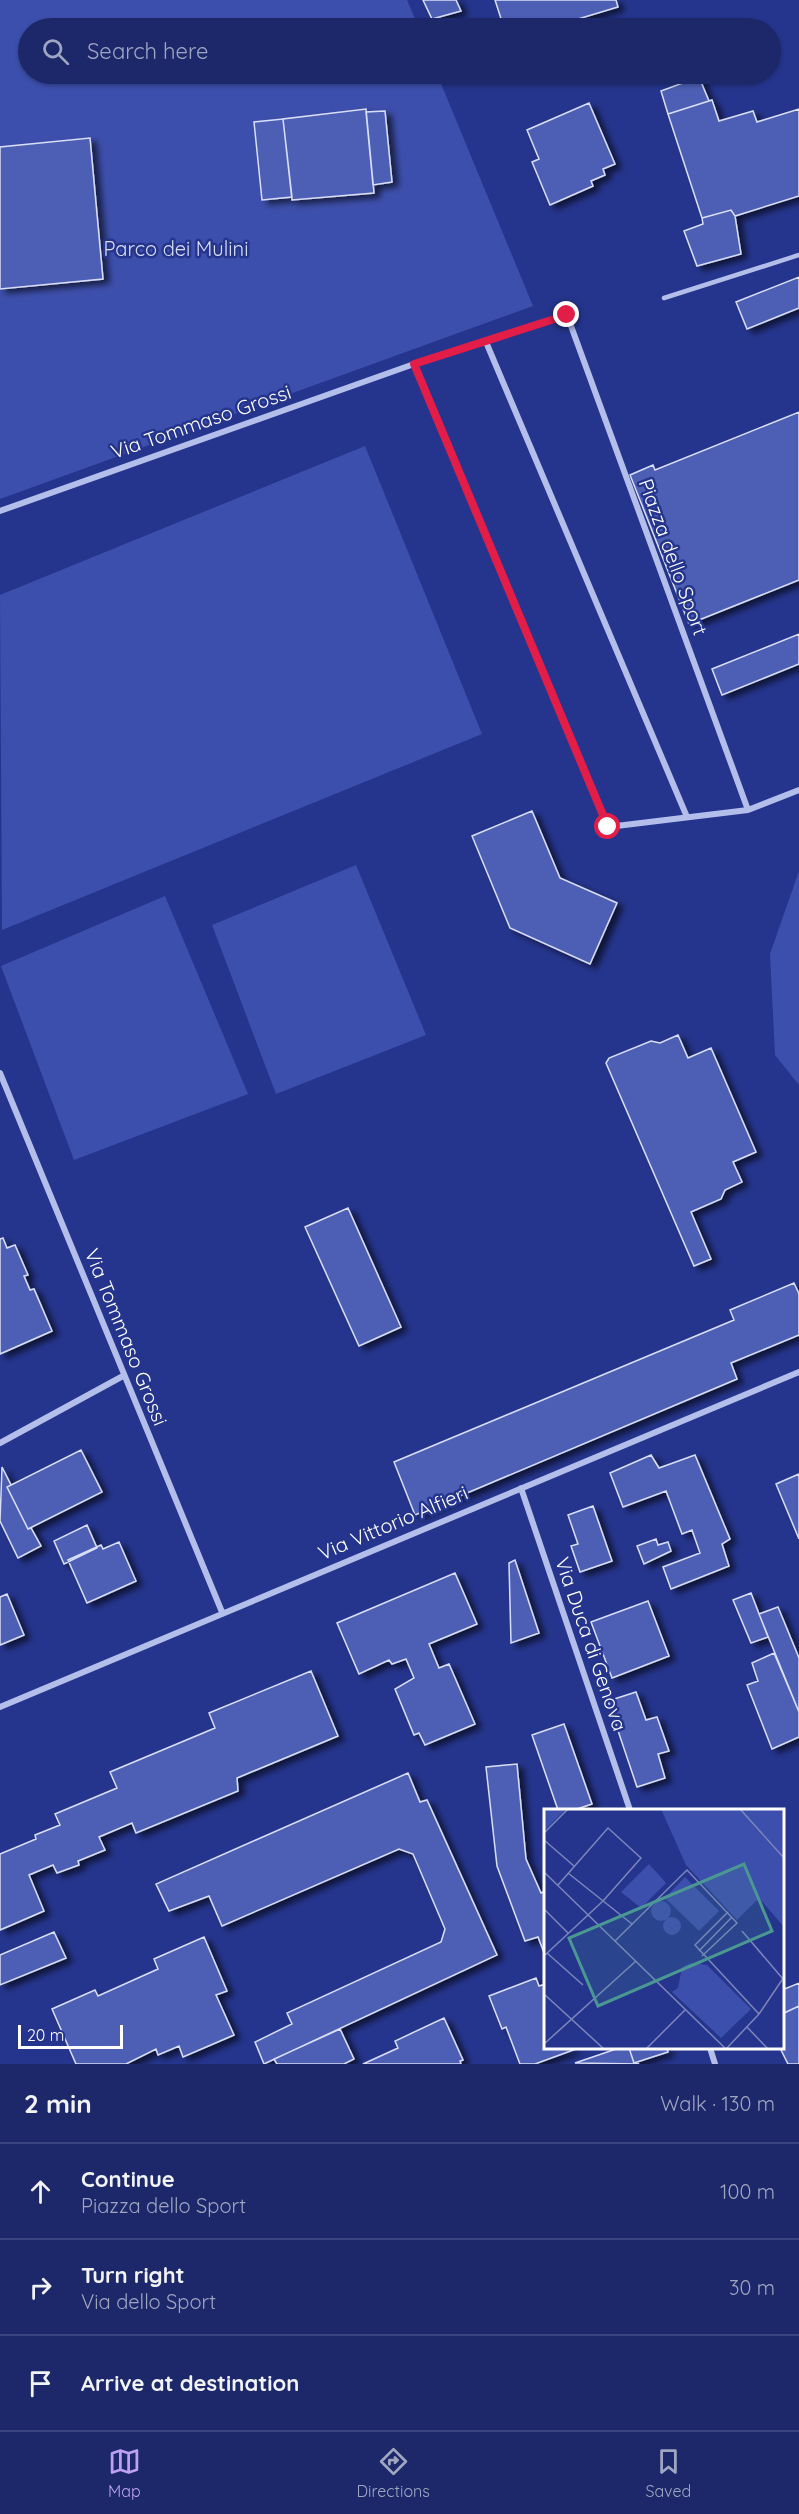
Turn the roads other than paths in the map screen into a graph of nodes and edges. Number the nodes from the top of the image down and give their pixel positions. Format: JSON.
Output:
{"nodes":[{"id":1,"x":799,"y":255,"type":"edge"},
{"id":2,"x":664,"y":298,"type":"dead end"},
{"id":3,"x":567,"y":315,"type":"joint"},
{"id":4,"x":486,"y":342,"type":"junction"},
{"id":5,"x":414,"y":364,"type":"junction"},
{"id":6,"x":0,"y":511,"type":"edge"},
{"id":7,"x":799,"y":790,"type":"edge"},
{"id":8,"x":748,"y":810,"type":"junction"},
{"id":9,"x":687,"y":817,"type":"junction"},
{"id":10,"x":0,"y":1073,"type":"edge"},
{"id":11,"x":799,"y":1372,"type":"edge"},
{"id":12,"x":123,"y":1376,"type":"junction"},
{"id":13,"x":0,"y":1443,"type":"edge"},
{"id":14,"x":521,"y":1488,"type":"junction"},
{"id":15,"x":222,"y":1612,"type":"junction"},
{"id":16,"x":0,"y":1707,"type":"edge"},
{"id":17,"x":630,"y":1809,"type":"edge"},
{"id":18,"x":710,"y":2049,"type":"edge"},
{"id":19,"x":715,"y":2064,"type":"edge"}],
"edges":[{"from":1,"to":2,"type":"lane"},
{"from":3,"to":4,"type":"street","name":"Via Tommaso Grossi"},
{"from":3,"to":8,"type":"street","name":"Piazza dello Sport"},
{"from":4,"to":5,"type":"street","name":"Via Tommaso Grossi"},
{"from":4,"to":9,"type":"street"},
{"from":5,"to":6,"type":"street","name":"Via Tommaso Grossi"},
{"from":5,"to":9,"type":"street"},
{"from":7,"to":8,"type":"street"},
{"from":8,"to":9,"type":"street"},
{"from":10,"to":12,"type":"street","name":"Via Tommaso Grossi"},
{"from":11,"to":14,"type":"street","name":"Via Vittorio Alfieri"},
{"from":12,"to":13,"type":"street"},
{"from":12,"to":15,"type":"street","name":"Via Tommaso Grossi"},
{"from":14,"to":15,"type":"street","name":"Via Vittorio Alfieri"},
{"from":14,"to":17,"type":"street","name":"Via Duca di Genova"},
{"from":15,"to":16,"type":"street","name":"Via Vittorio Alfieri"},
{"from":18,"to":19,"type":"street"}]}
